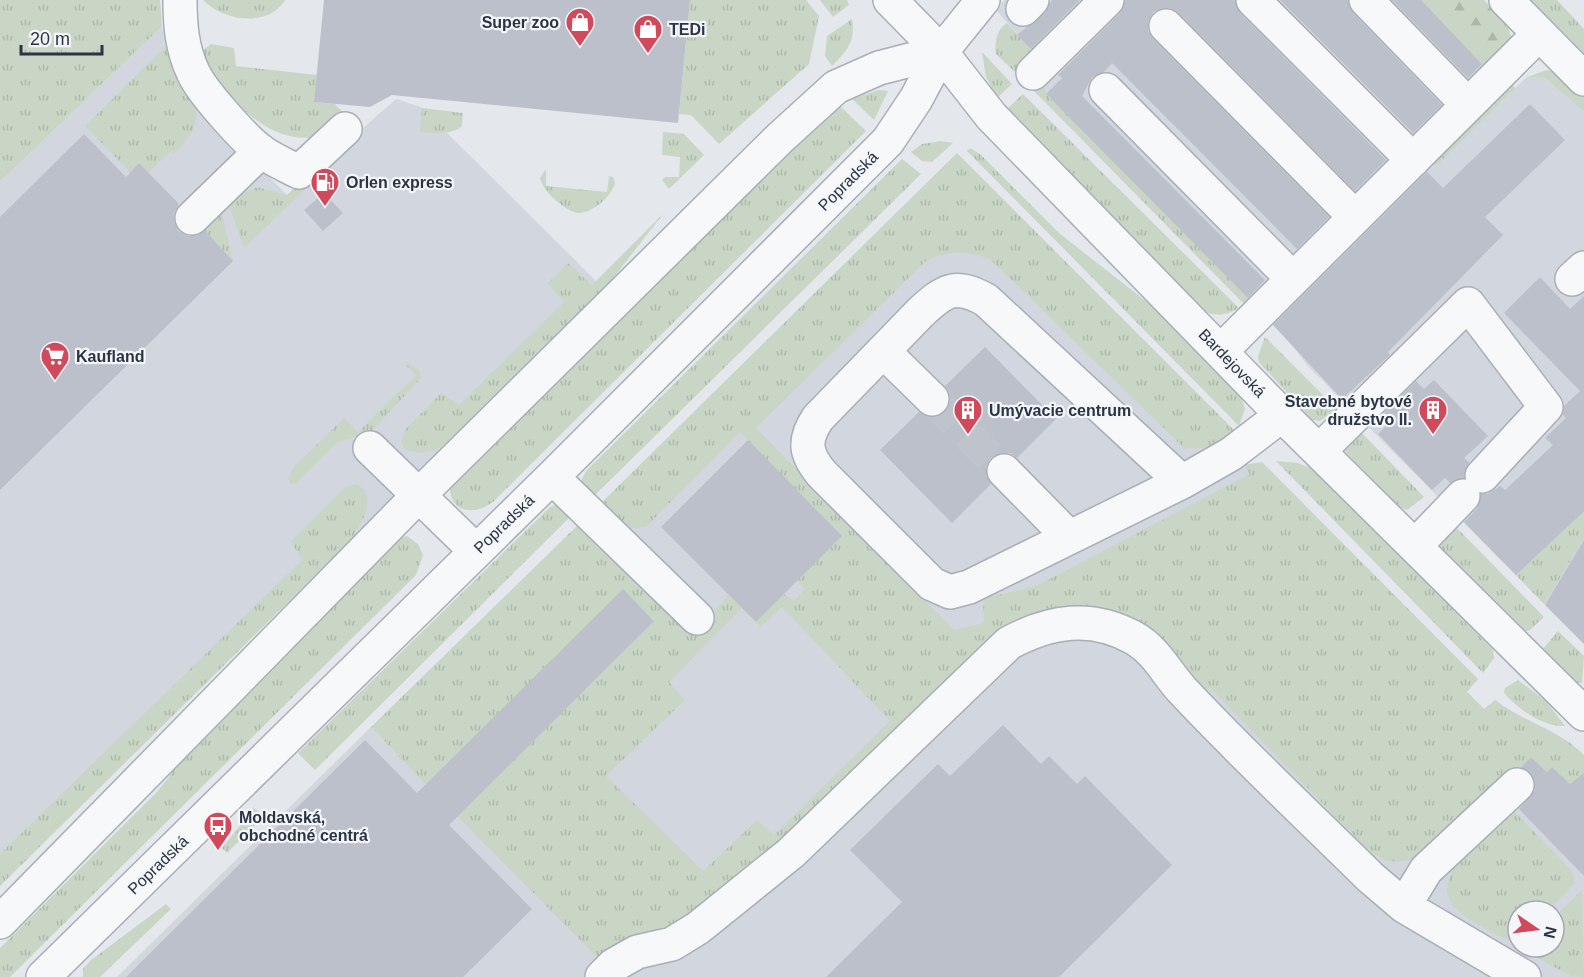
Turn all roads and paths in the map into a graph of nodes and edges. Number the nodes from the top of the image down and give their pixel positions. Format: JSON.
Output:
{"nodes":[{"id":1,"x":180,"y":0,"type":"edge"},
{"id":2,"x":890,"y":0,"type":"edge"},
{"id":3,"x":983,"y":0,"type":"edge"},
{"id":4,"x":1107,"y":0,"type":"edge"},
{"id":5,"x":1253,"y":0,"type":"edge"},
{"id":6,"x":1366,"y":0,"type":"edge"},
{"id":7,"x":1506,"y":0,"type":"edge"},
{"id":8,"x":1166,"y":26,"type":"dead end"},
{"id":9,"x":1538,"y":35,"type":"junction"},
{"id":10,"x":941,"y":52,"type":"junction"},
{"id":11,"x":1033,"y":73,"type":"dead end"},
{"id":12,"x":1584,"y":79,"type":"edge"},
{"id":13,"x":1106,"y":90,"type":"dead end"},
{"id":14,"x":1468,"y":105,"type":"junction"},
{"id":15,"x":345,"y":129,"type":"dead end"},
{"id":16,"x":261,"y":152,"type":"junction"},
{"id":17,"x":1413,"y":160,"type":"junction"},
{"id":18,"x":1355,"y":217,"type":"junction"},
{"id":19,"x":192,"y":218,"type":"dead end"},
{"id":20,"x":1293,"y":279,"type":"junction"},
{"id":21,"x":883,"y":351,"type":"junction"},
{"id":22,"x":1221,"y":351,"type":"junction"},
{"id":23,"x":932,"y":399,"type":"tunnel mouth"},
{"id":24,"x":1282,"y":415,"type":"junction"},
{"id":25,"x":370,"y":448,"type":"dead end"},
{"id":26,"x":1319,"y":451,"type":"junction"},
{"id":27,"x":1004,"y":471,"type":"tunnel mouth"},
{"id":28,"x":552,"y":477,"type":"junction"},
{"id":29,"x":1182,"y":482,"type":"junction"},
{"id":30,"x":419,"y":495,"type":"junction"},
{"id":31,"x":1068,"y":536,"type":"junction"},
{"id":32,"x":1415,"y":546,"type":"junction"},
{"id":33,"x":476,"y":551,"type":"junction"},
{"id":34,"x":697,"y":618,"type":"dead end"},
{"id":35,"x":1584,"y":714,"type":"edge"},
{"id":36,"x":1517,"y":785,"type":"dead end"},
{"id":37,"x":1404,"y":906,"type":"junction"},
{"id":38,"x":1,"y":921,"type":"edge"},
{"id":39,"x":43,"y":977,"type":"edge"},
{"id":40,"x":602,"y":977,"type":"edge"},
{"id":41,"x":1524,"y":977,"type":"edge"}],
"edges":[{"from":1,"to":16,"type":"street"},
{"from":2,"to":10,"type":"street","name":"Bardejovská"},
{"from":3,"to":10,"type":"street","name":"Popradská"},
{"from":4,"to":11,"type":"street"},
{"from":5,"to":17,"type":"street"},
{"from":6,"to":14,"type":"street"},
{"from":7,"to":9,"type":"street"},
{"from":8,"to":18,"type":"street"},
{"from":9,"to":12,"type":"street"},
{"from":9,"to":14,"type":"street"},
{"from":10,"to":22,"type":"street","name":"Bardejovská"},
{"from":10,"to":28,"type":"street","name":"Popradská"},
{"from":10,"to":30,"type":"street"},
{"from":13,"to":20,"type":"street"},
{"from":14,"to":17,"type":"street"},
{"from":15,"to":16,"type":"street"},
{"from":16,"to":19,"type":"street"},
{"from":17,"to":18,"type":"street"},
{"from":18,"to":20,"type":"street"},
{"from":20,"to":22,"type":"street"},
{"from":21,"to":23,"type":"street"},
{"from":21,"to":29,"type":"street"},
{"from":21,"to":31,"type":"street"},
{"from":22,"to":24,"type":"street","name":"Bardejovská"},
{"from":24,"to":26,"type":"street","name":"Bardejovská"},
{"from":24,"to":29,"type":"street"},
{"from":25,"to":30,"type":"street"},
{"from":26,"to":32,"type":"street","name":"Bardejovská"},
{"from":26,"to":32,"type":"street"},
{"from":27,"to":31,"type":"street"},
{"from":28,"to":33,"type":"street","name":"Popradská"},
{"from":28,"to":34,"type":"street"},
{"from":29,"to":31,"type":"street"},
{"from":30,"to":33,"type":"street"},
{"from":30,"to":38,"type":"street"},
{"from":32,"to":35,"type":"street","name":"Bardejovská"},
{"from":33,"to":39,"type":"street","name":"Popradská"},
{"from":36,"to":37,"type":"street"},
{"from":37,"to":40,"type":"street"},
{"from":37,"to":41,"type":"street"}]}
